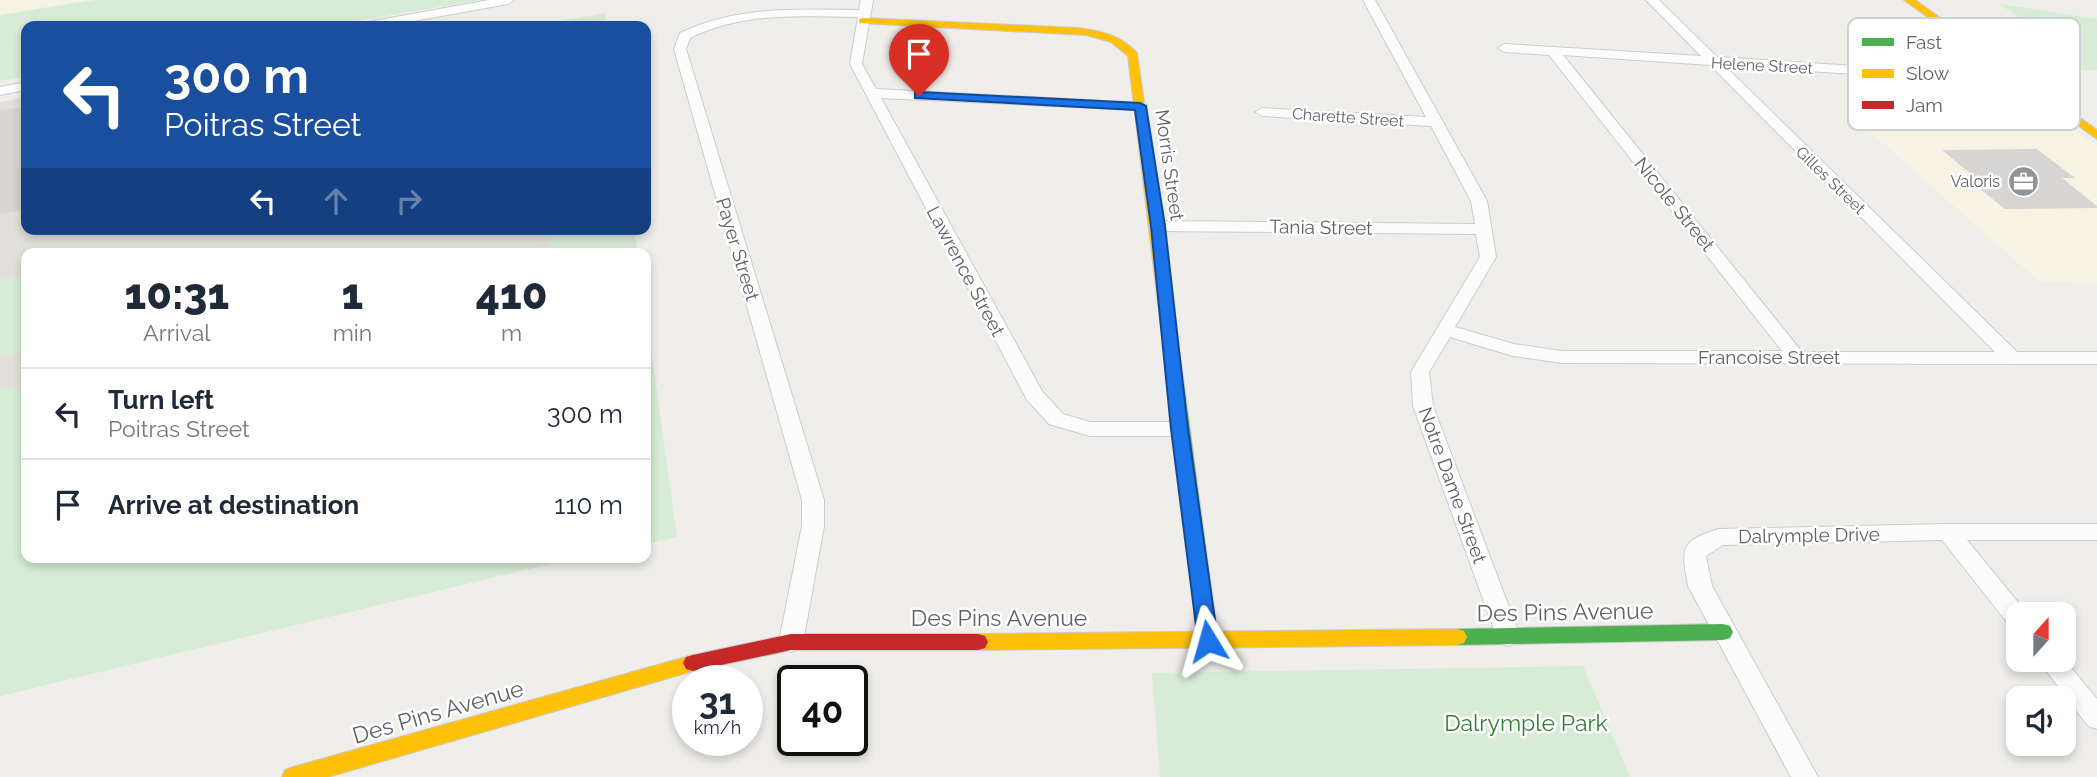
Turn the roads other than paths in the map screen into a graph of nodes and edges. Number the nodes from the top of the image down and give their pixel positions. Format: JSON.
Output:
{"nodes":[{"id":1,"x":508,"y":0,"type":"edge"},
{"id":2,"x":1369,"y":0,"type":"edge"},
{"id":3,"x":1652,"y":0,"type":"edge"},
{"id":4,"x":1909,"y":0,"type":"edge"},
{"id":5,"x":865,"y":12,"type":"edge"},
{"id":6,"x":1934,"y":18,"type":"edge"},
{"id":7,"x":395,"y":21,"type":"edge"},
{"id":8,"x":1504,"y":48,"type":"dead end"},
{"id":9,"x":1554,"y":52,"type":"junction"},
{"id":10,"x":1711,"y":61,"type":"junction"},
{"id":11,"x":1848,"y":69,"type":"edge"},
{"id":12,"x":21,"y":87,"type":"edge"},
{"id":13,"x":0,"y":91,"type":"edge"},
{"id":14,"x":870,"y":93,"type":"junction"},
{"id":15,"x":1140,"y":106,"type":"junction"},
{"id":16,"x":1262,"y":112,"type":"dead end"},
{"id":17,"x":1435,"y":122,"type":"junction"},
{"id":18,"x":2080,"y":123,"type":"edge"},
{"id":19,"x":2097,"y":135,"type":"edge"},
{"id":20,"x":1158,"y":226,"type":"junction"},
{"id":21,"x":1485,"y":229,"type":"junction"},
{"id":22,"x":1444,"y":330,"type":"junction"},
{"id":23,"x":1796,"y":357,"type":"junction"},
{"id":24,"x":2012,"y":358,"type":"junction"},
{"id":25,"x":2097,"y":358,"type":"edge"},
{"id":26,"x":1179,"y":429,"type":"junction"},
{"id":27,"x":1948,"y":531,"type":"junction"},
{"id":28,"x":2097,"y":532,"type":"edge"},
{"id":29,"x":2006,"y":604,"type":"edge"},
{"id":30,"x":1723,"y":632,"type":"junction"},
{"id":31,"x":1508,"y":636,"type":"junction"},
{"id":32,"x":1208,"y":641,"type":"junction"},
{"id":33,"x":790,"y":642,"type":"junction"},
{"id":34,"x":2060,"y":672,"type":"edge"},
{"id":35,"x":2097,"y":718,"type":"edge"},
{"id":36,"x":293,"y":777,"type":"edge"},
{"id":37,"x":1805,"y":777,"type":"edge"}],
"edges":[{"from":1,"to":7,"type":"street"},
{"from":2,"to":17,"type":"street","name":"Notre Dame Street"},
{"from":3,"to":10,"type":"street","name":"Gilles Street"},
{"from":4,"to":6,"type":"street"},
{"from":5,"to":14,"type":"street","name":"Lawrence Street"},
{"from":5,"to":15,"type":"street","name":"Morris Street"},
{"from":5,"to":33,"type":"street","name":"Payer Street"},
{"from":8,"to":9,"type":"street","name":"Helene Street"},
{"from":9,"to":10,"type":"street","name":"Helene Street"},
{"from":9,"to":23,"type":"street","name":"Nicole Street"},
{"from":10,"to":11,"type":"street","name":"Helene Street"},
{"from":10,"to":24,"type":"street","name":"Gilles Street"},
{"from":12,"to":13,"type":"street"},
{"from":14,"to":15,"type":"street"},
{"from":14,"to":26,"type":"street","name":"Lawrence Street"},
{"from":15,"to":20,"type":"street","name":"Morris Street"},
{"from":16,"to":17,"type":"street","name":"Charette Street"},
{"from":17,"to":21,"type":"street","name":"Notre Dame Street"},
{"from":18,"to":19,"type":"street"},
{"from":20,"to":21,"type":"street","name":"Tania Street"},
{"from":20,"to":26,"type":"street","name":"Morris Street"},
{"from":21,"to":22,"type":"street","name":"Notre Dame Street"},
{"from":22,"to":23,"type":"street","name":"Francoise Street"},
{"from":22,"to":31,"type":"street","name":"Notre Dame Street"},
{"from":23,"to":24,"type":"street","name":"Francoise Street"},
{"from":24,"to":25,"type":"street","name":"Francoise Street"},
{"from":26,"to":32,"type":"street","name":"Morris Street"},
{"from":27,"to":28,"type":"street","name":"Dalrymple Drive"},
{"from":27,"to":29,"type":"street"},
{"from":27,"to":30,"type":"street","name":"Dalrymple Drive"},
{"from":30,"to":31,"type":"street","name":"Des Pins Avenue"},
{"from":30,"to":37,"type":"street","name":"Dalrymple Drive"},
{"from":31,"to":32,"type":"street","name":"Des Pins Avenue"},
{"from":32,"to":33,"type":"street","name":"Des Pins Avenue"},
{"from":33,"to":36,"type":"street","name":"Des Pins Avenue"},
{"from":34,"to":35,"type":"street"}]}
